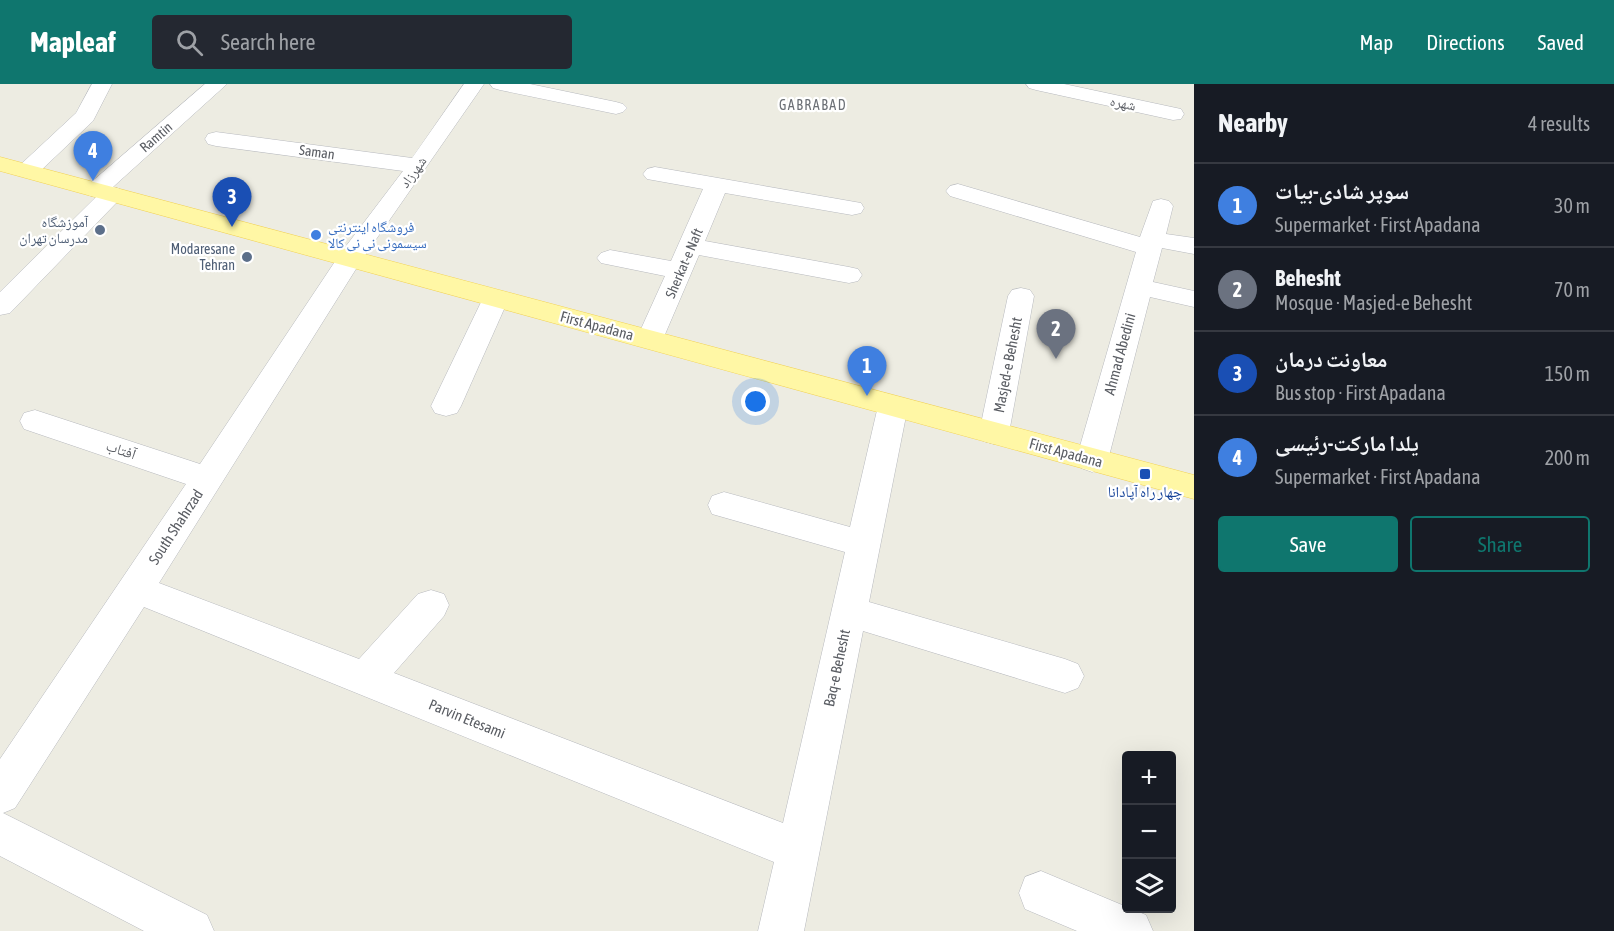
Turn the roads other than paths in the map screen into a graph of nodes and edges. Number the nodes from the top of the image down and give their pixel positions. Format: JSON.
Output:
{"nodes":[{"id":1,"x":102,"y":84,"type":"edge"},
{"id":2,"x":217,"y":84,"type":"edge"},
{"id":3,"x":474,"y":84,"type":"edge"},
{"id":4,"x":500,"y":84,"type":"edge"},
{"id":5,"x":1036,"y":84,"type":"edge"},
{"id":6,"x":616,"y":108,"type":"dead end"},
{"id":7,"x":1173,"y":114,"type":"dead end"},
{"id":8,"x":216,"y":139,"type":"dead end"},
{"id":9,"x":0,"y":164,"type":"edge"},
{"id":10,"x":418,"y":166,"type":"junction"},
{"id":11,"x":27,"y":171,"type":"junction"},
{"id":12,"x":655,"y":174,"type":"dead end"},
{"id":13,"x":717,"y":185,"type":"junction"},
{"id":14,"x":958,"y":191,"type":"dead end"},
{"id":15,"x":104,"y":192,"type":"junction"},
{"id":16,"x":1161,"y":206,"type":"dead end"},
{"id":17,"x":852,"y":208,"type":"dead end"},
{"id":18,"x":1150,"y":244,"type":"junction"},
{"id":19,"x":691,"y":246,"type":"junction"},
{"id":20,"x":1194,"y":246,"type":"edge"},
{"id":21,"x":610,"y":258,"type":"dead end"},
{"id":22,"x":349,"y":259,"type":"junction"},
{"id":23,"x":681,"y":271,"type":"junction"},
{"id":24,"x":849,"y":275,"type":"dead end"},
{"id":25,"x":1138,"y":287,"type":"junction"},
{"id":26,"x":1021,"y":296,"type":"dead end"},
{"id":27,"x":496,"y":298,"type":"junction"},
{"id":28,"x":1194,"y":299,"type":"edge"},
{"id":29,"x":0,"y":306,"type":"edge"},
{"id":30,"x":650,"y":340,"type":"junction"},
{"id":31,"x":446,"y":406,"type":"dead end"},
{"id":32,"x":893,"y":406,"type":"junction"},
{"id":33,"x":35,"y":422,"type":"dead end"},
{"id":34,"x":994,"y":433,"type":"junction"},
{"id":35,"x":1092,"y":460,"type":"junction"},
{"id":36,"x":208,"y":479,"type":"junction"},
{"id":37,"x":1194,"y":488,"type":"edge"},
{"id":38,"x":724,"y":505,"type":"dead end"},
{"id":39,"x":864,"y":544,"type":"junction"},
{"id":40,"x":136,"y":589,"type":"junction"},
{"id":41,"x":431,"y":605,"type":"dead end"},
{"id":42,"x":849,"y":611,"type":"junction"},
{"id":43,"x":1065,"y":676,"type":"dead end"},
{"id":44,"x":365,"y":679,"type":"junction"},
{"id":45,"x":0,"y":794,"type":"edge"},
{"id":46,"x":0,"y":833,"type":"edge"},
{"id":47,"x":798,"y":850,"type":"junction"},
{"id":48,"x":1041,"y":893,"type":"dead end"},
{"id":49,"x":190,"y":931,"type":"edge"},
{"id":50,"x":781,"y":931,"type":"edge"},
{"id":51,"x":1130,"y":931,"type":"edge"}],
"edges":[{"from":1,"to":11,"type":"street"},
{"from":2,"to":15,"type":"street","name":"Ramtin"},
{"from":3,"to":10,"type":"street","name":"شهرزاد"},
{"from":4,"to":6,"type":"street"},
{"from":5,"to":7,"type":"street","name":"شهره"},
{"from":8,"to":10,"type":"street","name":"Saman"},
{"from":9,"to":11,"type":"main road","name":"First Apadana"},
{"from":10,"to":22,"type":"street","name":"شهرزاد"},
{"from":11,"to":15,"type":"main road","name":"First Apadana"},
{"from":12,"to":13,"type":"street"},
{"from":13,"to":17,"type":"street"},
{"from":13,"to":19,"type":"street","name":"Sherkat-e Naft"},
{"from":14,"to":18,"type":"street"},
{"from":15,"to":22,"type":"main road","name":"First Apadana"},
{"from":15,"to":29,"type":"street","name":"Ramtin"},
{"from":16,"to":18,"type":"street","name":"Ahmad Abedini"},
{"from":18,"to":20,"type":"street"},
{"from":18,"to":25,"type":"street","name":"Ahmad Abedini"},
{"from":19,"to":23,"type":"street","name":"Sherkat-e Naft"},
{"from":19,"to":24,"type":"street"},
{"from":21,"to":23,"type":"street"},
{"from":22,"to":27,"type":"main road","name":"First Apadana"},
{"from":22,"to":36,"type":"street","name":"South Shahrzad"},
{"from":23,"to":30,"type":"street","name":"Sherkat-e Naft"},
{"from":25,"to":28,"type":"street"},
{"from":25,"to":35,"type":"street","name":"Ahmad Abedini"},
{"from":26,"to":34,"type":"street","name":"Masjed-e Behesht"},
{"from":27,"to":30,"type":"main road","name":"First Apadana"},
{"from":27,"to":31,"type":"street"},
{"from":30,"to":32,"type":"main road","name":"First Apadana"},
{"from":32,"to":34,"type":"main road","name":"First Apadana"},
{"from":32,"to":39,"type":"street","name":"Baq-e Behesht"},
{"from":33,"to":36,"type":"street","name":"آفتاب"},
{"from":34,"to":35,"type":"main road","name":"First Apadana"},
{"from":35,"to":37,"type":"main road","name":"First Apadana"},
{"from":36,"to":40,"type":"street","name":"South Shahrzad"},
{"from":38,"to":39,"type":"street"},
{"from":39,"to":42,"type":"street","name":"Baq-e Behesht"},
{"from":40,"to":44,"type":"street","name":"Parvin Etesami"},
{"from":40,"to":45,"type":"street","name":"South Shahrzad"},
{"from":41,"to":44,"type":"street"},
{"from":42,"to":43,"type":"street"},
{"from":42,"to":47,"type":"street","name":"Baq-e Behesht"},
{"from":44,"to":47,"type":"street","name":"Parvin Etesami"},
{"from":46,"to":49,"type":"street"},
{"from":47,"to":50,"type":"street","name":"Baq-e Behesht"},
{"from":48,"to":51,"type":"street"}]}
